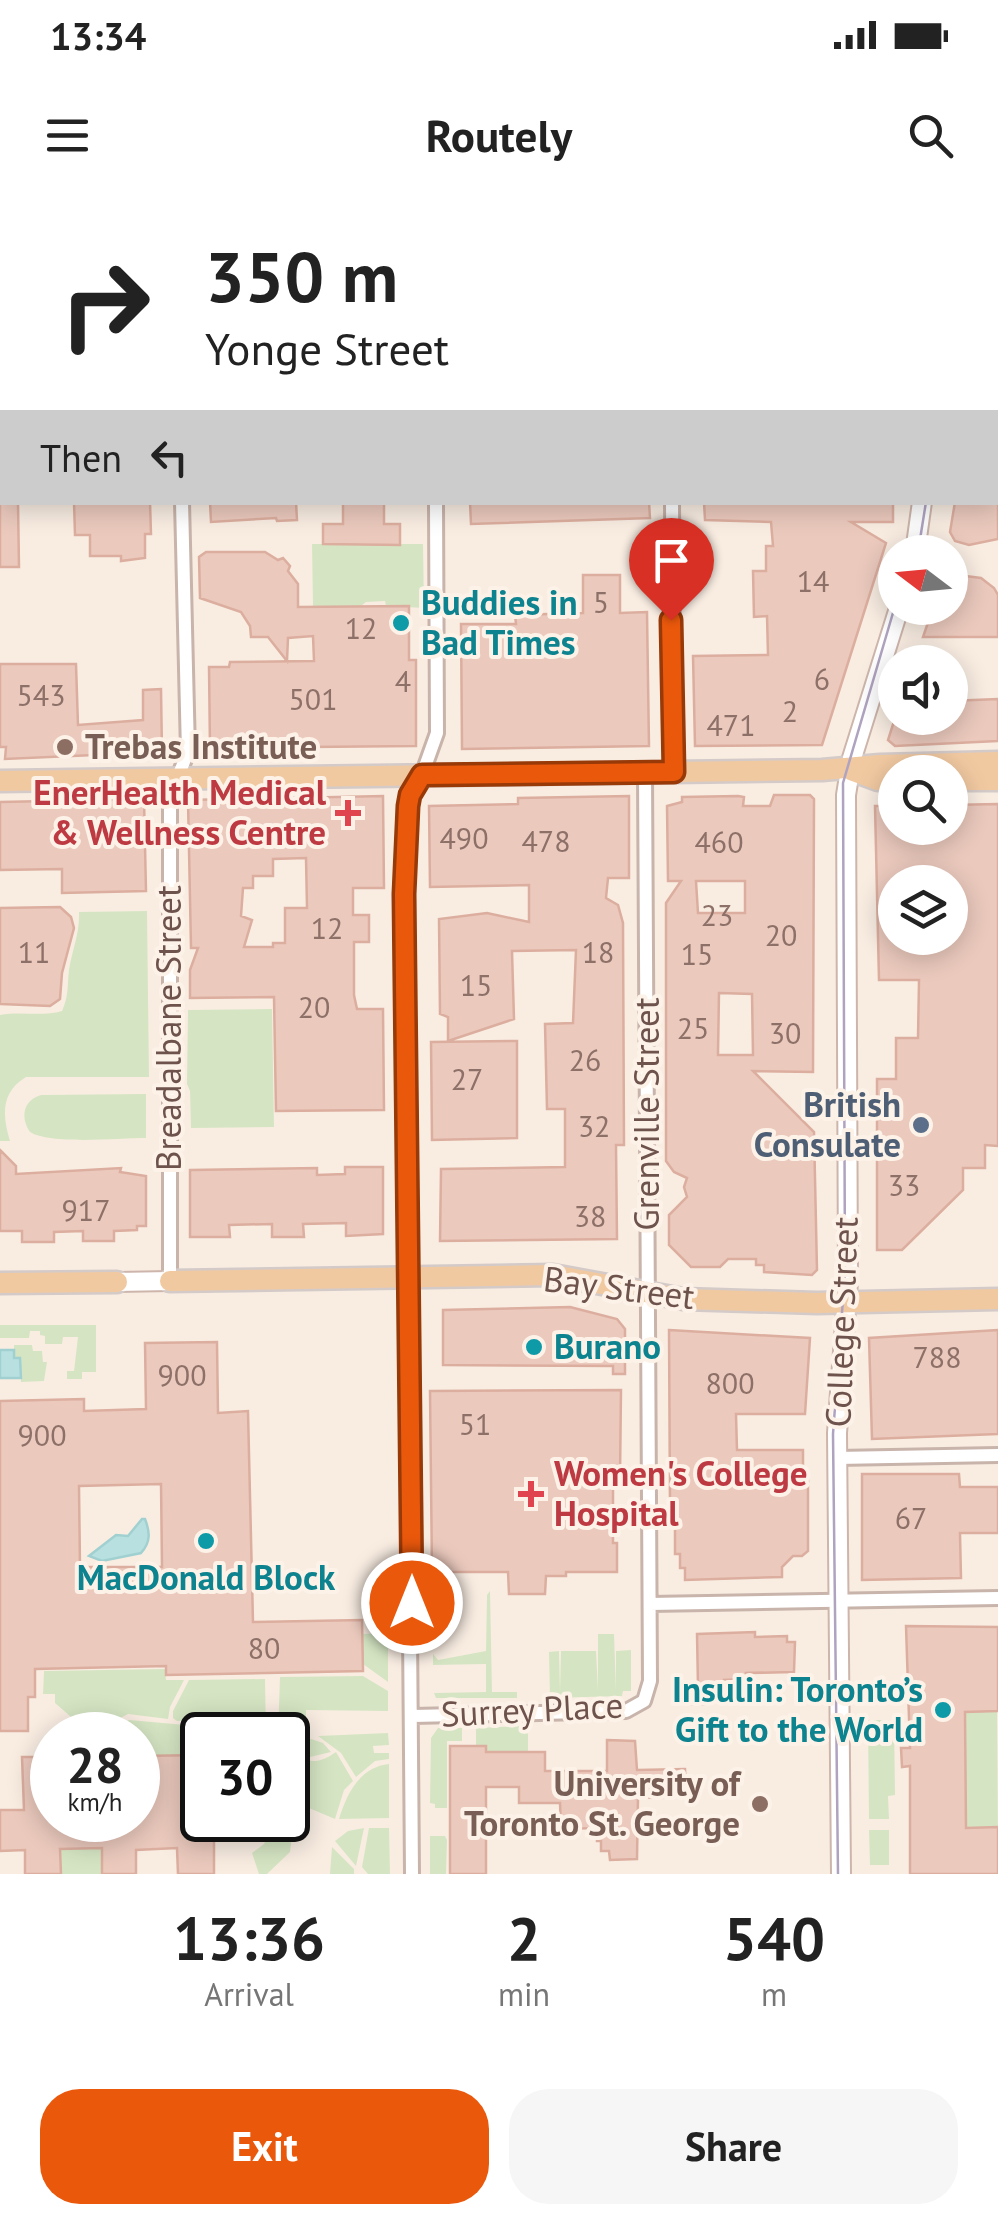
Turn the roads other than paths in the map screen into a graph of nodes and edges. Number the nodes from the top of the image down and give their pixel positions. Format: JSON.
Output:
{"nodes":[{"id":1,"x":182,"y":505,"type":"edge"},
{"id":2,"x":436,"y":505,"type":"edge"},
{"id":3,"x":672,"y":505,"type":"edge"},
{"id":4,"x":922,"y":505,"type":"edge"},
{"id":5,"x":917,"y":535,"type":"edge"},
{"id":6,"x":893,"y":625,"type":"edge"},
{"id":7,"x":998,"y":762,"type":"edge"},
{"id":8,"x":849,"y":769,"type":"junction"},
{"id":9,"x":645,"y":772,"type":"junction"},
{"id":10,"x":674,"y":772,"type":"junction"},
{"id":11,"x":422,"y":775,"type":"junction"},
{"id":12,"x":179,"y":778,"type":"junction"},
{"id":13,"x":878,"y":780,"type":"edge"},
{"id":14,"x":968,"y":780,"type":"edge"},
{"id":15,"x":998,"y":780,"type":"edge"},
{"id":16,"x":0,"y":781,"type":"edge"},
{"id":17,"x":408,"y":1278,"type":"junction"},
{"id":18,"x":170,"y":1281,"type":"junction"},
{"id":19,"x":117,"y":1282,"type":"joint"},
{"id":20,"x":0,"y":1284,"type":"edge"},
{"id":21,"x":647,"y":1294,"type":"junction"},
{"id":22,"x":998,"y":1299,"type":"edge"},
{"id":23,"x":847,"y":1303,"type":"junction"},
{"id":24,"x":998,"y":1455,"type":"edge"},
{"id":25,"x":837,"y":1458,"type":"junction"},
{"id":26,"x":998,"y":1598,"type":"edge"},
{"id":27,"x":838,"y":1601,"type":"junction"},
{"id":28,"x":650,"y":1604,"type":"junction"},
{"id":29,"x":647,"y":1695,"type":"joint"},
{"id":30,"x":412,"y":1716,"type":"junction"},
{"id":31,"x":412,"y":1874,"type":"edge"},
{"id":32,"x":841,"y":1874,"type":"edge"}],
"edges":[{"from":1,"to":12,"type":"street","name":"Breadalbane Street"},
{"from":2,"to":11,"type":"street"},
{"from":3,"to":10,"type":"street"},
{"from":4,"to":5,"type":"main road"},
{"from":6,"to":8,"type":"main road","name":"College Street"},
{"from":7,"to":8,"type":"main road"},
{"from":8,"to":10,"type":"main road"},
{"from":8,"to":13,"type":"main road"},
{"from":8,"to":23,"type":"main road","name":"College Street"},
{"from":9,"to":10,"type":"main road"},
{"from":9,"to":11,"type":"main road"},
{"from":9,"to":21,"type":"street","name":"Grenville Street"},
{"from":11,"to":12,"type":"main road"},
{"from":11,"to":17,"type":"street"},
{"from":12,"to":16,"type":"main road"},
{"from":12,"to":18,"type":"street","name":"Breadalbane Street"},
{"from":14,"to":15,"type":"main road"},
{"from":17,"to":18,"type":"main road","name":"Bay Street"},
{"from":17,"to":21,"type":"main road","name":"Bay Street"},
{"from":17,"to":30,"type":"street"},
{"from":18,"to":19,"type":"main road","name":"Bay Street"},
{"from":19,"to":20,"type":"main road","name":"Bay Street"},
{"from":21,"to":23,"type":"main road","name":"Bay Street"},
{"from":21,"to":28,"type":"street","name":"Grenville Street"},
{"from":22,"to":23,"type":"main road","name":"Bay Street"},
{"from":23,"to":25,"type":"main road","name":"College Street"},
{"from":24,"to":25,"type":"street"},
{"from":25,"to":27,"type":"main road","name":"College Street"},
{"from":26,"to":27,"type":"street"},
{"from":27,"to":28,"type":"street"},
{"from":27,"to":32,"type":"main road","name":"College Street"},
{"from":28,"to":29,"type":"street","name":"Grenville Street"},
{"from":29,"to":30,"type":"street","name":"Surrey Place"},
{"from":30,"to":31,"type":"street"}]}
